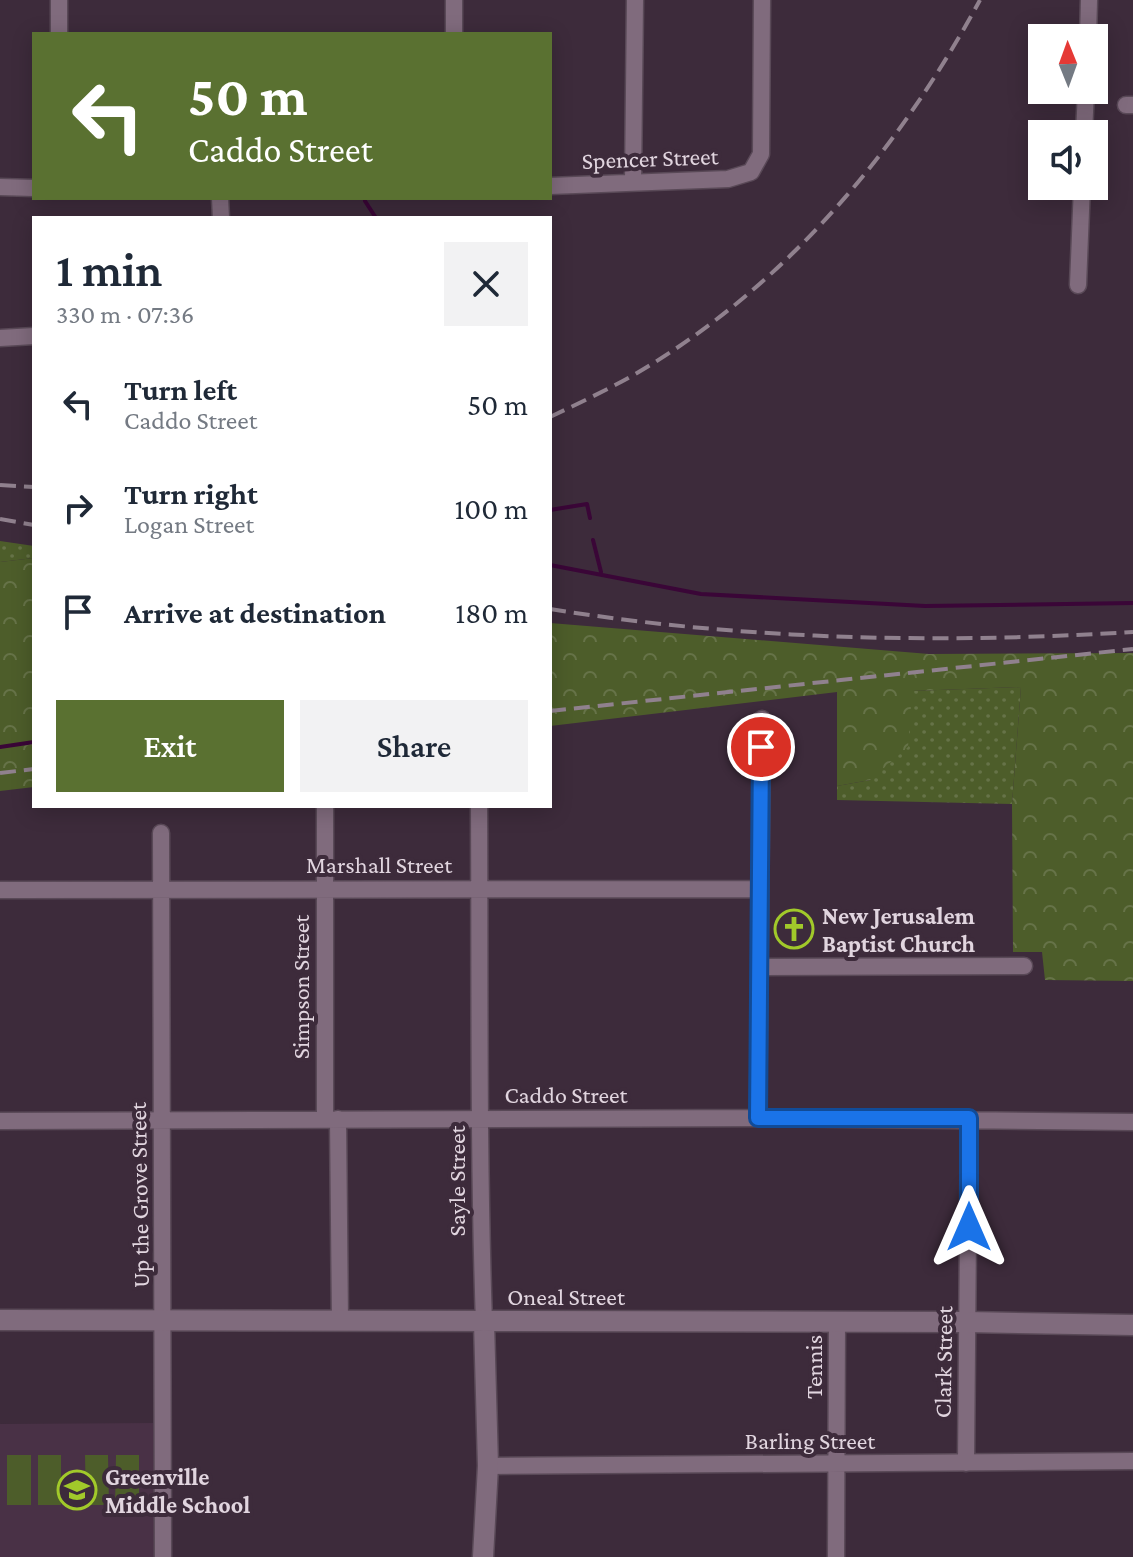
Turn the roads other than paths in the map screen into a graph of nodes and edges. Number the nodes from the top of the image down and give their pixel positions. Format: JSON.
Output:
{"nodes":[{"id":1,"x":59,"y":0,"type":"edge"},
{"id":2,"x":454,"y":0,"type":"edge"},
{"id":3,"x":635,"y":0,"type":"edge"},
{"id":4,"x":762,"y":0,"type":"edge"},
{"id":5,"x":1089,"y":0,"type":"edge"},
{"id":6,"x":1088,"y":24,"type":"edge"},
{"id":7,"x":59,"y":32,"type":"edge"},
{"id":8,"x":454,"y":32,"type":"edge"},
{"id":9,"x":633,"y":182,"type":"junction"},
{"id":10,"x":552,"y":186,"type":"edge"},
{"id":11,"x":0,"y":187,"type":"edge"},
{"id":12,"x":32,"y":188,"type":"edge"},
{"id":13,"x":1081,"y":200,"type":"edge"},
{"id":14,"x":1078,"y":285,"type":"dead end"},
{"id":15,"x":32,"y":336,"type":"edge"},
{"id":16,"x":0,"y":338,"type":"edge"},
{"id":17,"x":762,"y":719,"type":"dead end"},
{"id":18,"x":325,"y":808,"type":"edge"},
{"id":19,"x":479,"y":808,"type":"edge"},
{"id":20,"x":161,"y":833,"type":"dead end"},
{"id":21,"x":160,"y":888,"type":"junction"},
{"id":22,"x":323,"y":888,"type":"junction"},
{"id":23,"x":479,"y":888,"type":"junction"},
{"id":24,"x":759,"y":889,"type":"junction"},
{"id":25,"x":0,"y":890,"type":"edge"},
{"id":26,"x":1024,"y":966,"type":"dead end"},
{"id":27,"x":760,"y":967,"type":"junction"},
{"id":28,"x":758,"y":1118,"type":"junction"},
{"id":29,"x":969,"y":1118,"type":"junction"},
{"id":30,"x":331,"y":1119,"type":"junction"},
{"id":31,"x":483,"y":1119,"type":"junction"},
{"id":32,"x":162,"y":1120,"type":"junction"},
{"id":33,"x":0,"y":1121,"type":"edge"},
{"id":34,"x":1133,"y":1122,"type":"edge"},
{"id":35,"x":0,"y":1320,"type":"edge"},
{"id":36,"x":164,"y":1320,"type":"junction"},
{"id":37,"x":340,"y":1322,"type":"junction"},
{"id":38,"x":837,"y":1322,"type":"junction"},
{"id":39,"x":967,"y":1322,"type":"junction"},
{"id":40,"x":484,"y":1323,"type":"junction"},
{"id":41,"x":1133,"y":1325,"type":"edge"},
{"id":42,"x":1133,"y":1461,"type":"edge"},
{"id":43,"x":966,"y":1463,"type":"junction"},
{"id":44,"x":836,"y":1464,"type":"junction"},
{"id":45,"x":488,"y":1466,"type":"junction"},
{"id":46,"x":163,"y":1557,"type":"edge"},
{"id":47,"x":483,"y":1557,"type":"edge"},
{"id":48,"x":836,"y":1557,"type":"edge"}],
"edges":[{"from":1,"to":7,"type":"street"},
{"from":2,"to":8,"type":"street"},
{"from":3,"to":9,"type":"street"},
{"from":4,"to":9,"type":"street","name":"Spencer Street"},
{"from":5,"to":6,"type":"street"},
{"from":9,"to":10,"type":"street","name":"Spencer Street"},
{"from":11,"to":12,"type":"street"},
{"from":13,"to":14,"type":"street"},
{"from":15,"to":16,"type":"street"},
{"from":17,"to":24,"type":"street"},
{"from":18,"to":22,"type":"street","name":"Simpson Street"},
{"from":19,"to":23,"type":"street","name":"Sayle Street"},
{"from":20,"to":21,"type":"street","name":"Up the Grove Street"},
{"from":21,"to":22,"type":"street","name":"Marshall Street"},
{"from":21,"to":25,"type":"street","name":"Marshall Street"},
{"from":21,"to":32,"type":"street","name":"Up the Grove Street"},
{"from":22,"to":23,"type":"street","name":"Marshall Street"},
{"from":22,"to":30,"type":"street","name":"Simpson Street"},
{"from":23,"to":24,"type":"street","name":"Marshall Street"},
{"from":23,"to":31,"type":"street","name":"Sayle Street"},
{"from":24,"to":27,"type":"street"},
{"from":26,"to":27,"type":"street"},
{"from":27,"to":28,"type":"street"},
{"from":28,"to":29,"type":"street","name":"Caddo Street"},
{"from":28,"to":31,"type":"street","name":"Caddo Street"},
{"from":29,"to":34,"type":"street","name":"Caddo Street"},
{"from":29,"to":39,"type":"street","name":"Clark Street"},
{"from":30,"to":31,"type":"street","name":"Caddo Street"},
{"from":30,"to":32,"type":"street","name":"Caddo Street"},
{"from":30,"to":37,"type":"street","name":"Simpson Street"},
{"from":31,"to":40,"type":"street","name":"Sayle Street"},
{"from":32,"to":33,"type":"street","name":"Caddo Street"},
{"from":32,"to":36,"type":"street","name":"Up the Grove Street"},
{"from":35,"to":36,"type":"street","name":"Oneal Street"},
{"from":36,"to":37,"type":"street","name":"Oneal Street"},
{"from":36,"to":46,"type":"street","name":"Up the Grove Street"},
{"from":37,"to":40,"type":"street","name":"Oneal Street"},
{"from":38,"to":39,"type":"street","name":"Oneal Street"},
{"from":38,"to":40,"type":"street","name":"Oneal Street"},
{"from":38,"to":44,"type":"street","name":"Tennis"},
{"from":39,"to":41,"type":"street","name":"Oneal Street"},
{"from":39,"to":43,"type":"street","name":"Clark Street"},
{"from":40,"to":45,"type":"street","name":"Sayle Street"},
{"from":42,"to":43,"type":"street","name":"Barling Street"},
{"from":43,"to":44,"type":"street","name":"Barling Street"},
{"from":44,"to":45,"type":"street","name":"Barling Street"},
{"from":44,"to":48,"type":"street","name":"Tennis"},
{"from":45,"to":47,"type":"street","name":"Sayle Street"}]}
